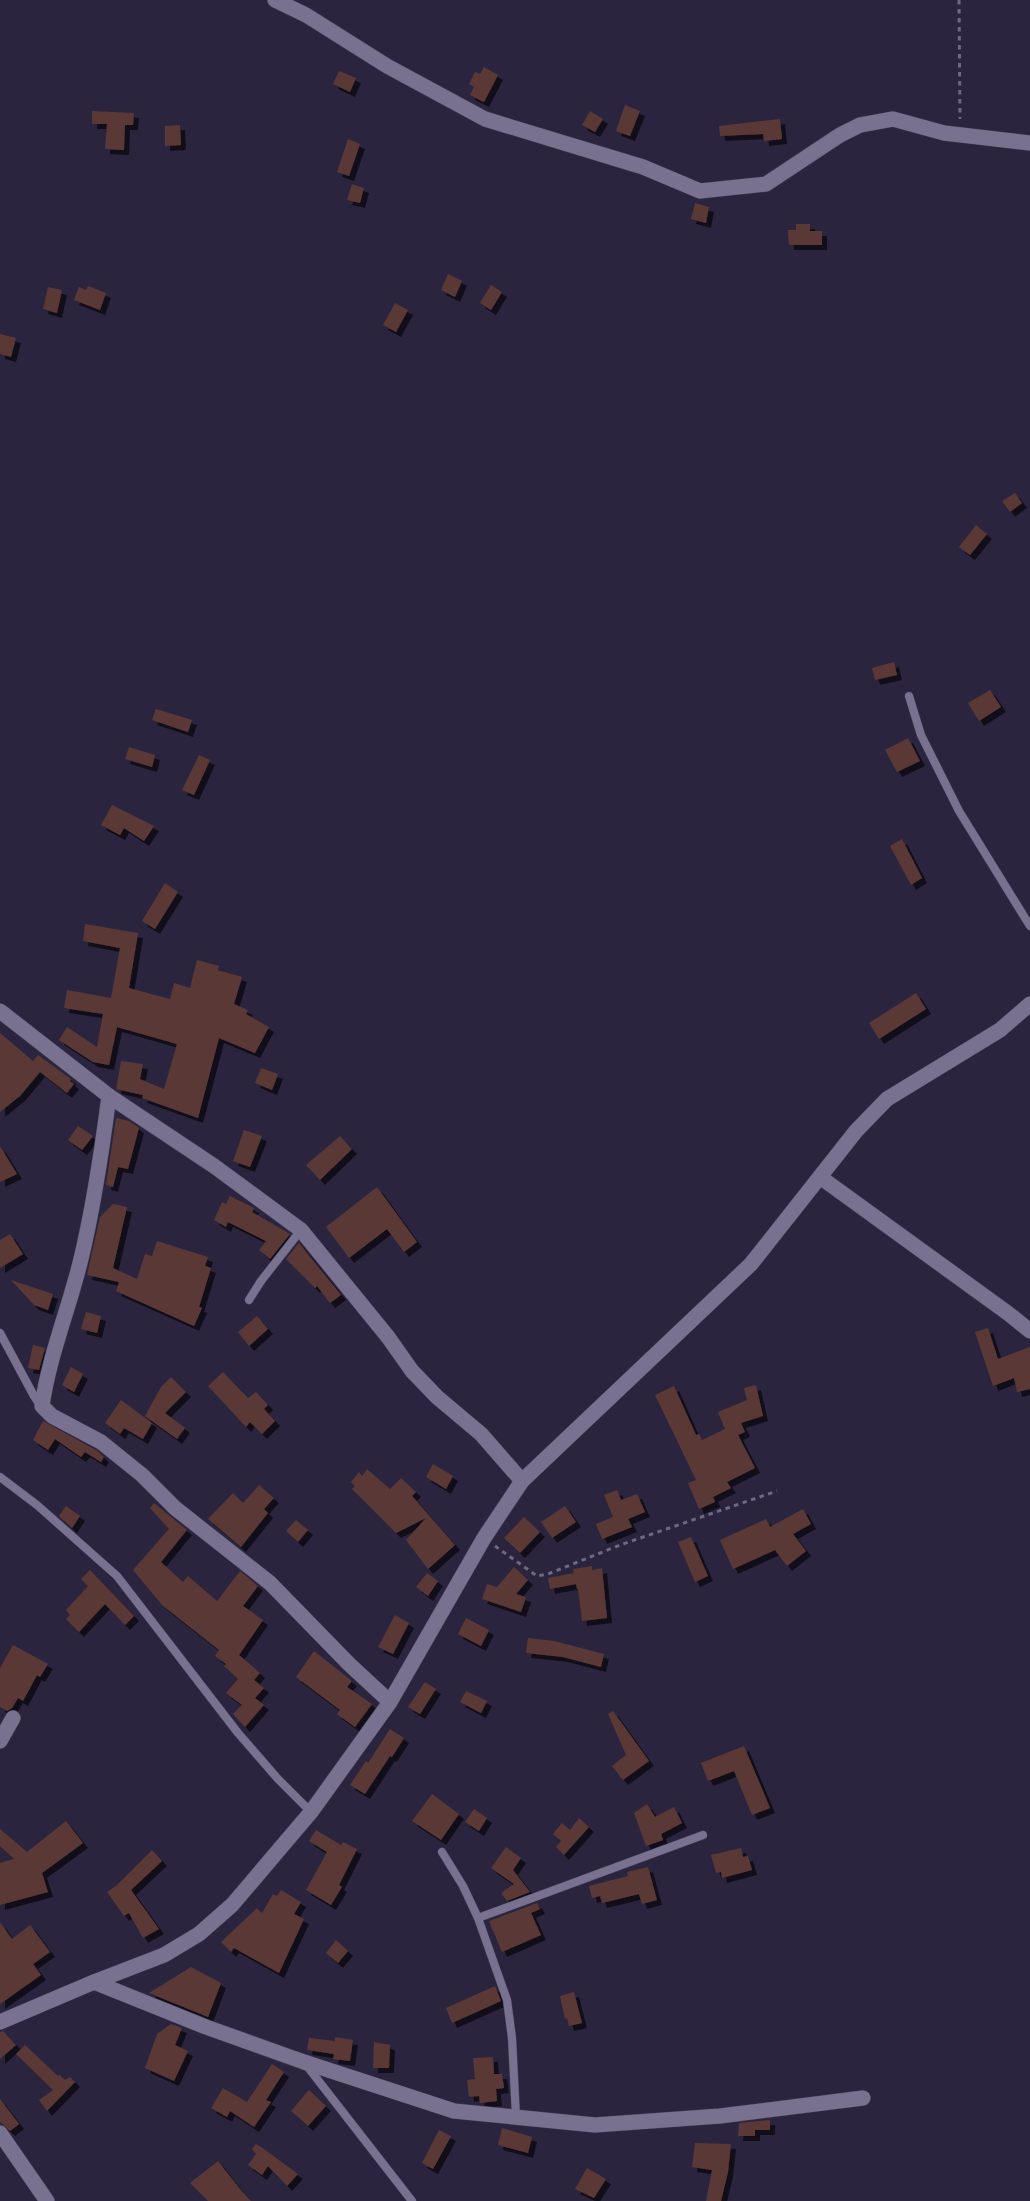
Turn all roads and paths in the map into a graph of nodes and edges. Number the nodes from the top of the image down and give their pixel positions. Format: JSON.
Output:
{"nodes":[{"id":1,"x":275,"y":0,"type":"edge"},
{"id":2,"x":959,"y":0,"type":"edge"},
{"id":3,"x":960,"y":136,"type":"junction"},
{"id":4,"x":1030,"y":143,"type":"edge"},
{"id":5,"x":909,"y":696,"type":"dead end"},
{"id":6,"x":1030,"y":926,"type":"edge"},
{"id":7,"x":1030,"y":1005,"type":"edge"},
{"id":8,"x":0,"y":1011,"type":"edge"},
{"id":9,"x":109,"y":1096,"type":"junction"},
{"id":10,"x":820,"y":1177,"type":"junction"},
{"id":11,"x":301,"y":1230,"type":"junction"},
{"id":12,"x":249,"y":1300,"type":"dead end"},
{"id":13,"x":1030,"y":1331,"type":"edge"},
{"id":14,"x":0,"y":1333,"type":"edge"},
{"id":15,"x":42,"y":1406,"type":"junction"},
{"id":16,"x":0,"y":1476,"type":"edge"},
{"id":17,"x":522,"y":1481,"type":"junction"},
{"id":18,"x":777,"y":1491,"type":"dead end"},
{"id":19,"x":484,"y":1538,"type":"junction"},
{"id":20,"x":390,"y":1702,"type":"junction"},
{"id":21,"x":13,"y":1718,"type":"dead end"},
{"id":22,"x":0,"y":1742,"type":"edge"},
{"id":23,"x":311,"y":1812,"type":"junction"},
{"id":24,"x":703,"y":1835,"type":"dead end"},
{"id":25,"x":442,"y":1852,"type":"dead end"},
{"id":26,"x":478,"y":1918,"type":"junction"},
{"id":27,"x":94,"y":1982,"type":"junction"},
{"id":28,"x":0,"y":2022,"type":"edge"},
{"id":29,"x":304,"y":2062,"type":"junction"},
{"id":30,"x":863,"y":2098,"type":"dead end"},
{"id":31,"x":516,"y":2117,"type":"junction"},
{"id":32,"x":0,"y":2133,"type":"edge"},
{"id":33,"x":48,"y":2201,"type":"edge"},
{"id":34,"x":412,"y":2201,"type":"edge"}],
"edges":[{"from":1,"to":3,"type":"street"},
{"from":2,"to":3,"type":"path"},
{"from":3,"to":4,"type":"street"},
{"from":5,"to":6,"type":"lane"},
{"from":7,"to":10,"type":"street"},
{"from":8,"to":9,"type":"street"},
{"from":9,"to":11,"type":"street"},
{"from":9,"to":15,"type":"street"},
{"from":10,"to":13,"type":"street"},
{"from":10,"to":17,"type":"street"},
{"from":11,"to":12,"type":"lane"},
{"from":11,"to":17,"type":"street"},
{"from":14,"to":15,"type":"lane"},
{"from":15,"to":20,"type":"street"},
{"from":16,"to":23,"type":"lane"},
{"from":17,"to":19,"type":"street"},
{"from":18,"to":19,"type":"path"},
{"from":19,"to":20,"type":"street"},
{"from":20,"to":23,"type":"street"},
{"from":21,"to":22,"type":"street"},
{"from":23,"to":27,"type":"street"},
{"from":24,"to":26,"type":"lane"},
{"from":25,"to":26,"type":"lane"},
{"from":26,"to":31,"type":"lane"},
{"from":27,"to":28,"type":"street"},
{"from":27,"to":29,"type":"street"},
{"from":29,"to":31,"type":"street"},
{"from":29,"to":34,"type":"lane"},
{"from":30,"to":31,"type":"street"},
{"from":32,"to":33,"type":"street"}]}
